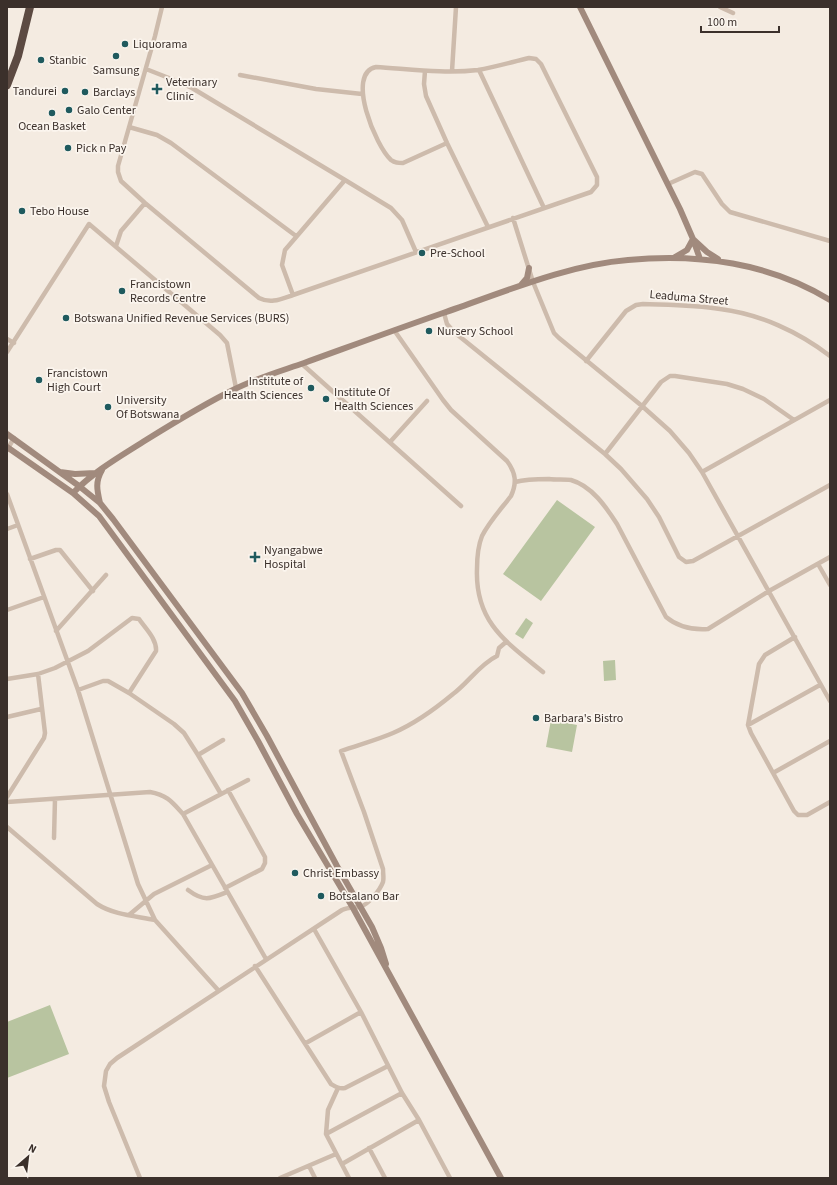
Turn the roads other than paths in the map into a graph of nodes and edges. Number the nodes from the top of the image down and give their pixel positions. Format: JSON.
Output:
{"nodes":[{"id":1,"x":30,"y":7,"type":"edge"},
{"id":2,"x":162,"y":7,"type":"edge"},
{"id":3,"x":456,"y":7,"type":"edge"},
{"id":4,"x":580,"y":7,"type":"edge"},
{"id":5,"x":720,"y":7,"type":"edge"},
{"id":6,"x":732,"y":13,"type":"dead end"},
{"id":7,"x":146,"y":69,"type":"junction"},
{"id":8,"x":479,"y":70,"type":"junction"},
{"id":9,"x":425,"y":71,"type":"junction"},
{"id":10,"x":452,"y":71,"type":"junction"},
{"id":11,"x":240,"y":75,"type":"dead end"},
{"id":12,"x":7,"y":85,"type":"edge"},
{"id":13,"x":362,"y":94,"type":"junction"},
{"id":14,"x":129,"y":127,"type":"junction"},
{"id":15,"x":447,"y":143,"type":"junction"},
{"id":16,"x":345,"y":180,"type":"junction"},
{"id":17,"x":668,"y":184,"type":"junction"},
{"id":18,"x":145,"y":203,"type":"junction"},
{"id":19,"x":544,"y":208,"type":"junction"},
{"id":20,"x":513,"y":218,"type":"junction"},
{"id":21,"x":488,"y":227,"type":"junction"},
{"id":22,"x":296,"y":236,"type":"junction"},
{"id":23,"x":693,"y":239,"type":"junction"},
{"id":24,"x":830,"y":241,"type":"edge"},
{"id":25,"x":116,"y":246,"type":"junction"},
{"id":26,"x":416,"y":252,"type":"junction"},
{"id":27,"x":675,"y":257,"type":"junction"},
{"id":28,"x":700,"y":259,"type":"junction"},
{"id":29,"x":723,"y":262,"type":"junction"},
{"id":30,"x":529,"y":268,"type":"junction"},
{"id":31,"x":533,"y":282,"type":"junction"},
{"id":32,"x":520,"y":286,"type":"junction"},
{"id":33,"x":294,"y":295,"type":"junction"},
{"id":34,"x":830,"y":300,"type":"edge"},
{"id":35,"x":444,"y":313,"type":"junction"},
{"id":36,"x":394,"y":330,"type":"junction"},
{"id":37,"x":7,"y":339,"type":"edge"},
{"id":38,"x":14,"y":343,"type":"junction"},
{"id":39,"x":7,"y":352,"type":"edge"},
{"id":40,"x":830,"y":356,"type":"edge"},
{"id":41,"x":586,"y":361,"type":"junction"},
{"id":42,"x":302,"y":364,"type":"junction"},
{"id":43,"x":236,"y":388,"type":"junction"},
{"id":44,"x":830,"y":400,"type":"edge"},
{"id":45,"x":427,"y":401,"type":"dead end"},
{"id":46,"x":642,"y":406,"type":"junction"},
{"id":47,"x":794,"y":420,"type":"junction"},
{"id":48,"x":7,"y":434,"type":"edge"},
{"id":49,"x":14,"y":438,"type":"junction"},
{"id":50,"x":390,"y":442,"type":"junction"},
{"id":51,"x":7,"y":448,"type":"edge"},
{"id":52,"x":605,"y":454,"type":"junction"},
{"id":53,"x":104,"y":467,"type":"junction"},
{"id":54,"x":59,"y":472,"type":"junction"},
{"id":55,"x":702,"y":472,"type":"junction"},
{"id":56,"x":96,"y":473,"type":"junction"},
{"id":57,"x":515,"y":482,"type":"junction"},
{"id":58,"x":830,"y":485,"type":"edge"},
{"id":59,"x":79,"y":486,"type":"junction"},
{"id":60,"x":73,"y":493,"type":"junction"},
{"id":61,"x":7,"y":494,"type":"edge"},
{"id":62,"x":100,"y":503,"type":"junction"},
{"id":63,"x":461,"y":506,"type":"dead end"},
{"id":64,"x":18,"y":525,"type":"junction"},
{"id":65,"x":7,"y":529,"type":"edge"},
{"id":66,"x":738,"y":536,"type":"junction"},
{"id":67,"x":830,"y":557,"type":"edge"},
{"id":68,"x":30,"y":559,"type":"junction"},
{"id":69,"x":818,"y":564,"type":"junction"},
{"id":70,"x":106,"y":575,"type":"dead end"},
{"id":71,"x":830,"y":585,"type":"edge"},
{"id":72,"x":93,"y":591,"type":"junction"},
{"id":73,"x":769,"y":591,"type":"junction"},
{"id":74,"x":44,"y":597,"type":"junction"},
{"id":75,"x":7,"y":610,"type":"edge"},
{"id":76,"x":56,"y":631,"type":"junction"},
{"id":77,"x":795,"y":637,"type":"junction"},
{"id":78,"x":506,"y":642,"type":"junction"},
{"id":79,"x":522,"y":655,"type":"dead end"},
{"id":80,"x":67,"y":662,"type":"junction"},
{"id":81,"x":38,"y":674,"type":"junction"},
{"id":82,"x":7,"y":679,"type":"edge"},
{"id":83,"x":820,"y":684,"type":"junction"},
{"id":84,"x":78,"y":690,"type":"junction"},
{"id":85,"x":129,"y":693,"type":"junction"},
{"id":86,"x":830,"y":701,"type":"edge"},
{"id":87,"x":41,"y":709,"type":"junction"},
{"id":88,"x":7,"y":717,"type":"edge"},
{"id":89,"x":748,"y":725,"type":"junction"},
{"id":90,"x":223,"y":740,"type":"dead end"},
{"id":91,"x":830,"y":741,"type":"edge"},
{"id":92,"x":198,"y":755,"type":"junction"},
{"id":93,"x":773,"y":773,"type":"junction"},
{"id":94,"x":248,"y":780,"type":"dead end"},
{"id":95,"x":228,"y":790,"type":"junction"},
{"id":96,"x":221,"y":794,"type":"junction"},
{"id":97,"x":8,"y":795,"type":"edge"},
{"id":98,"x":111,"y":795,"type":"junction"},
{"id":99,"x":54,"y":799,"type":"junction"},
{"id":100,"x":7,"y":802,"type":"edge"},
{"id":101,"x":830,"y":802,"type":"edge"},
{"id":102,"x":183,"y":814,"type":"junction"},
{"id":103,"x":7,"y":827,"type":"edge"},
{"id":104,"x":54,"y":838,"type":"dead end"},
{"id":105,"x":212,"y":865,"type":"junction"},
{"id":106,"x":188,"y":890,"type":"dead end"},
{"id":107,"x":226,"y":890,"type":"junction"},
{"id":108,"x":145,"y":901,"type":"junction"},
{"id":109,"x":361,"y":907,"type":"junction"},
{"id":110,"x":353,"y":908,"type":"junction"},
{"id":111,"x":129,"y":915,"type":"junction"},
{"id":112,"x":155,"y":920,"type":"junction"},
{"id":113,"x":314,"y":928,"type":"junction"},
{"id":114,"x":266,"y":959,"type":"junction"},
{"id":115,"x":255,"y":966,"type":"junction"},
{"id":116,"x":387,"y":969,"type":"junction"},
{"id":117,"x":218,"y":990,"type":"junction"},
{"id":118,"x":361,"y":1012,"type":"junction"},
{"id":119,"x":306,"y":1043,"type":"junction"},
{"id":120,"x":388,"y":1066,"type":"junction"},
{"id":121,"x":338,"y":1088,"type":"junction"},
{"id":122,"x":402,"y":1093,"type":"junction"},
{"id":123,"x":419,"y":1120,"type":"junction"},
{"id":124,"x":326,"y":1134,"type":"junction"},
{"id":125,"x":369,"y":1148,"type":"junction"},
{"id":126,"x":336,"y":1154,"type":"junction"},
{"id":127,"x":342,"y":1164,"type":"junction"},
{"id":128,"x":309,"y":1166,"type":"junction"},
{"id":129,"x":140,"y":1178,"type":"edge"},
{"id":130,"x":280,"y":1178,"type":"edge"},
{"id":131,"x":315,"y":1178,"type":"edge"},
{"id":132,"x":349,"y":1178,"type":"edge"},
{"id":133,"x":385,"y":1178,"type":"edge"},
{"id":134,"x":450,"y":1178,"type":"edge"},
{"id":135,"x":501,"y":1178,"type":"edge"}],
"edges":[{"from":1,"to":12,"type":"highway"},
{"from":2,"to":7,"type":"street"},
{"from":3,"to":10,"type":"street"},
{"from":4,"to":17,"type":"street"},
{"from":5,"to":6,"type":"street"},
{"from":7,"to":14,"type":"street"},
{"from":7,"to":16,"type":"street"},
{"from":8,"to":10,"type":"street"},
{"from":8,"to":19,"type":"street"},
{"from":8,"to":19,"type":"street"},
{"from":9,"to":10,"type":"street"},
{"from":9,"to":13,"type":"street"},
{"from":9,"to":15,"type":"street"},
{"from":11,"to":13,"type":"street"},
{"from":13,"to":15,"type":"street"},
{"from":14,"to":18,"type":"street"},
{"from":14,"to":22,"type":"street"},
{"from":15,"to":21,"type":"street"},
{"from":16,"to":22,"type":"street"},
{"from":16,"to":26,"type":"street"},
{"from":17,"to":23,"type":"street"},
{"from":17,"to":24,"type":"street"},
{"from":18,"to":25,"type":"street"},
{"from":18,"to":33,"type":"street"},
{"from":19,"to":20,"type":"street"},
{"from":20,"to":21,"type":"street"},
{"from":20,"to":30,"type":"street"},
{"from":21,"to":26,"type":"street"},
{"from":22,"to":33,"type":"street"},
{"from":23,"to":27,"type":"street"},
{"from":23,"to":28,"type":"street"},
{"from":23,"to":29,"type":"street"},
{"from":25,"to":38,"type":"street"},
{"from":25,"to":43,"type":"street"},
{"from":26,"to":33,"type":"street"},
{"from":27,"to":28,"type":"street"},
{"from":27,"to":31,"type":"street"},
{"from":28,"to":29,"type":"street"},
{"from":29,"to":34,"type":"street"},
{"from":30,"to":31,"type":"street"},
{"from":30,"to":32,"type":"street"},
{"from":31,"to":32,"type":"street"},
{"from":31,"to":41,"type":"street"},
{"from":32,"to":35,"type":"street"},
{"from":35,"to":36,"type":"street"},
{"from":35,"to":52,"type":"street"},
{"from":36,"to":42,"type":"street"},
{"from":36,"to":57,"type":"street"},
{"from":37,"to":38,"type":"street"},
{"from":38,"to":39,"type":"street"},
{"from":40,"to":41,"type":"street","name":"Leaduma Street"},
{"from":41,"to":46,"type":"street"},
{"from":42,"to":43,"type":"street"},
{"from":42,"to":50,"type":"street"},
{"from":43,"to":53,"type":"street"},
{"from":44,"to":47,"type":"street"},
{"from":45,"to":50,"type":"street"},
{"from":46,"to":47,"type":"street"},
{"from":46,"to":52,"type":"street"},
{"from":46,"to":55,"type":"street"},
{"from":47,"to":55,"type":"street"},
{"from":48,"to":49,"type":"street"},
{"from":49,"to":51,"type":"street"},
{"from":49,"to":54,"type":"street"},
{"from":50,"to":63,"type":"street"},
{"from":51,"to":60,"type":"street"},
{"from":52,"to":66,"type":"street"},
{"from":53,"to":56,"type":"street"},
{"from":53,"to":62,"type":"street"},
{"from":54,"to":56,"type":"street"},
{"from":54,"to":59,"type":"street"},
{"from":55,"to":66,"type":"street"},
{"from":56,"to":59,"type":"street"},
{"from":57,"to":73,"type":"street"},
{"from":57,"to":78,"type":"street"},
{"from":58,"to":66,"type":"street"},
{"from":59,"to":60,"type":"street"},
{"from":59,"to":62,"type":"street"},
{"from":60,"to":110,"type":"street"},
{"from":61,"to":64,"type":"street"},
{"from":62,"to":109,"type":"street"},
{"from":64,"to":65,"type":"street"},
{"from":64,"to":68,"type":"street"},
{"from":66,"to":73,"type":"street"},
{"from":67,"to":69,"type":"street"},
{"from":68,"to":72,"type":"street"},
{"from":68,"to":74,"type":"street"},
{"from":69,"to":71,"type":"street"},
{"from":69,"to":73,"type":"street"},
{"from":70,"to":72,"type":"street"},
{"from":72,"to":76,"type":"street"},
{"from":73,"to":77,"type":"street"},
{"from":74,"to":75,"type":"street"},
{"from":74,"to":76,"type":"street"},
{"from":76,"to":80,"type":"street"},
{"from":77,"to":83,"type":"street"},
{"from":77,"to":89,"type":"street"},
{"from":78,"to":79,"type":"street"},
{"from":78,"to":109,"type":"street"},
{"from":80,"to":81,"type":"street"},
{"from":80,"to":84,"type":"street"},
{"from":80,"to":85,"type":"street"},
{"from":81,"to":82,"type":"street"},
{"from":81,"to":87,"type":"street"},
{"from":83,"to":86,"type":"street"},
{"from":83,"to":89,"type":"street"},
{"from":84,"to":85,"type":"street"},
{"from":84,"to":98,"type":"street"},
{"from":85,"to":92,"type":"street"},
{"from":87,"to":88,"type":"street"},
{"from":87,"to":97,"type":"street"},
{"from":89,"to":93,"type":"street"},
{"from":90,"to":92,"type":"street"},
{"from":91,"to":93,"type":"street"},
{"from":92,"to":96,"type":"street"},
{"from":93,"to":101,"type":"street"},
{"from":94,"to":95,"type":"street"},
{"from":95,"to":96,"type":"street"},
{"from":95,"to":107,"type":"street"},
{"from":96,"to":102,"type":"street"},
{"from":98,"to":99,"type":"street"},
{"from":98,"to":102,"type":"street"},
{"from":98,"to":108,"type":"street"},
{"from":99,"to":100,"type":"street"},
{"from":99,"to":104,"type":"street"},
{"from":102,"to":105,"type":"street"},
{"from":103,"to":111,"type":"street"},
{"from":105,"to":107,"type":"street"},
{"from":105,"to":108,"type":"street"},
{"from":106,"to":107,"type":"street"},
{"from":107,"to":114,"type":"street"},
{"from":108,"to":111,"type":"street"},
{"from":108,"to":112,"type":"street"},
{"from":109,"to":110,"type":"street"},
{"from":109,"to":116,"type":"street"},
{"from":110,"to":113,"type":"street"},
{"from":110,"to":116,"type":"street"},
{"from":111,"to":112,"type":"street"},
{"from":112,"to":117,"type":"street"},
{"from":113,"to":114,"type":"street"},
{"from":113,"to":118,"type":"street"},
{"from":114,"to":115,"type":"street"},
{"from":115,"to":117,"type":"street"},
{"from":115,"to":119,"type":"street"},
{"from":116,"to":135,"type":"street"},
{"from":117,"to":129,"type":"street"},
{"from":118,"to":119,"type":"street"},
{"from":118,"to":120,"type":"street"},
{"from":119,"to":121,"type":"street"},
{"from":120,"to":121,"type":"street"},
{"from":120,"to":122,"type":"street"},
{"from":121,"to":124,"type":"street"},
{"from":122,"to":123,"type":"street"},
{"from":122,"to":124,"type":"street"},
{"from":123,"to":125,"type":"street"},
{"from":123,"to":134,"type":"street"},
{"from":124,"to":126,"type":"street"},
{"from":125,"to":127,"type":"street"},
{"from":125,"to":133,"type":"street"},
{"from":126,"to":127,"type":"street"},
{"from":126,"to":128,"type":"street"},
{"from":127,"to":132,"type":"street"},
{"from":128,"to":130,"type":"street"},
{"from":128,"to":131,"type":"street"}]}
